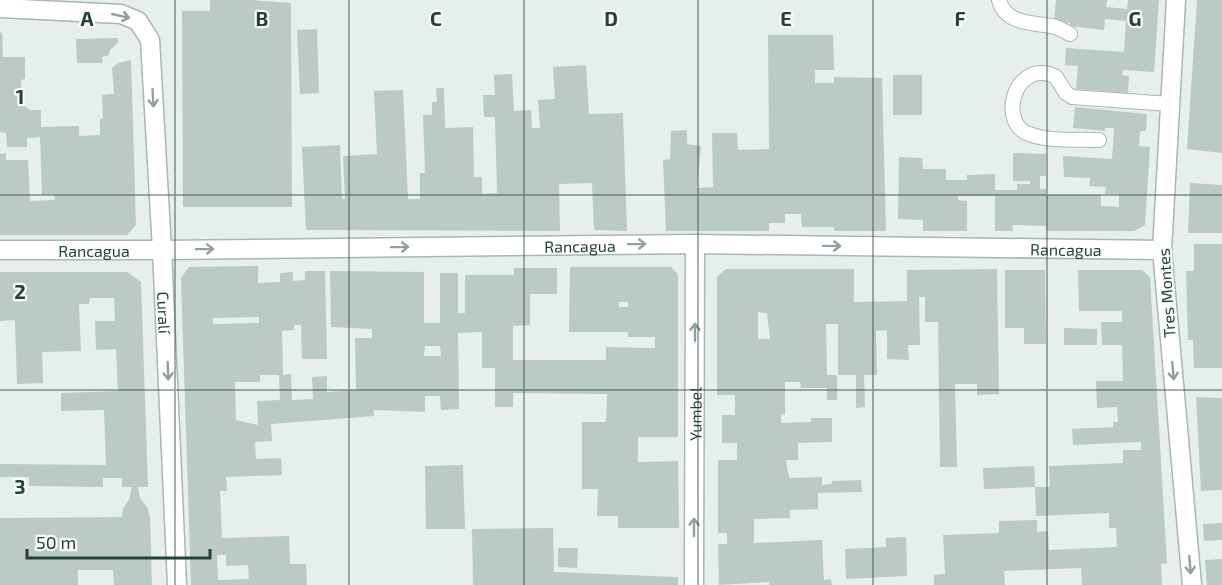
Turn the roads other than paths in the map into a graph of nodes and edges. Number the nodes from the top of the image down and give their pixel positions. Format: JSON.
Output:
{"nodes":[{"id":1,"x":999,"y":0,"type":"edge"},
{"id":2,"x":1176,"y":0,"type":"edge"},
{"id":3,"x":0,"y":8,"type":"edge"},
{"id":4,"x":1070,"y":34,"type":"dead end"},
{"id":5,"x":1170,"y":104,"type":"junction"},
{"id":6,"x":1099,"y":140,"type":"dead end"},
{"id":7,"x":695,"y":244,"type":"junction"},
{"id":8,"x":0,"y":249,"type":"edge"},
{"id":9,"x":162,"y":250,"type":"junction"},
{"id":10,"x":1162,"y":250,"type":"junction"},
{"id":11,"x":177,"y":585,"type":"edge"},
{"id":12,"x":694,"y":585,"type":"edge"},
{"id":13,"x":1192,"y":585,"type":"edge"}],
"edges":[{"from":1,"to":4,"type":"lane"},
{"from":2,"to":5,"type":"street","name":"Tres Montes"},
{"from":3,"to":9,"type":"street","name":"Curalí","one_way":true},
{"from":5,"to":6,"type":"lane"},
{"from":5,"to":10,"type":"street","name":"Tres Montes"},
{"from":9,"to":7,"type":"street","name":"Rancagua","one_way":true},
{"from":7,"to":10,"type":"street","name":"Rancagua","one_way":true},
{"from":12,"to":7,"type":"street","name":"Yumbel","one_way":true},
{"from":8,"to":9,"type":"street","name":"Rancagua"},
{"from":9,"to":11,"type":"street","name":"Curalí","one_way":true},
{"from":10,"to":13,"type":"street","name":"Tres Montes","one_way":true}]}
